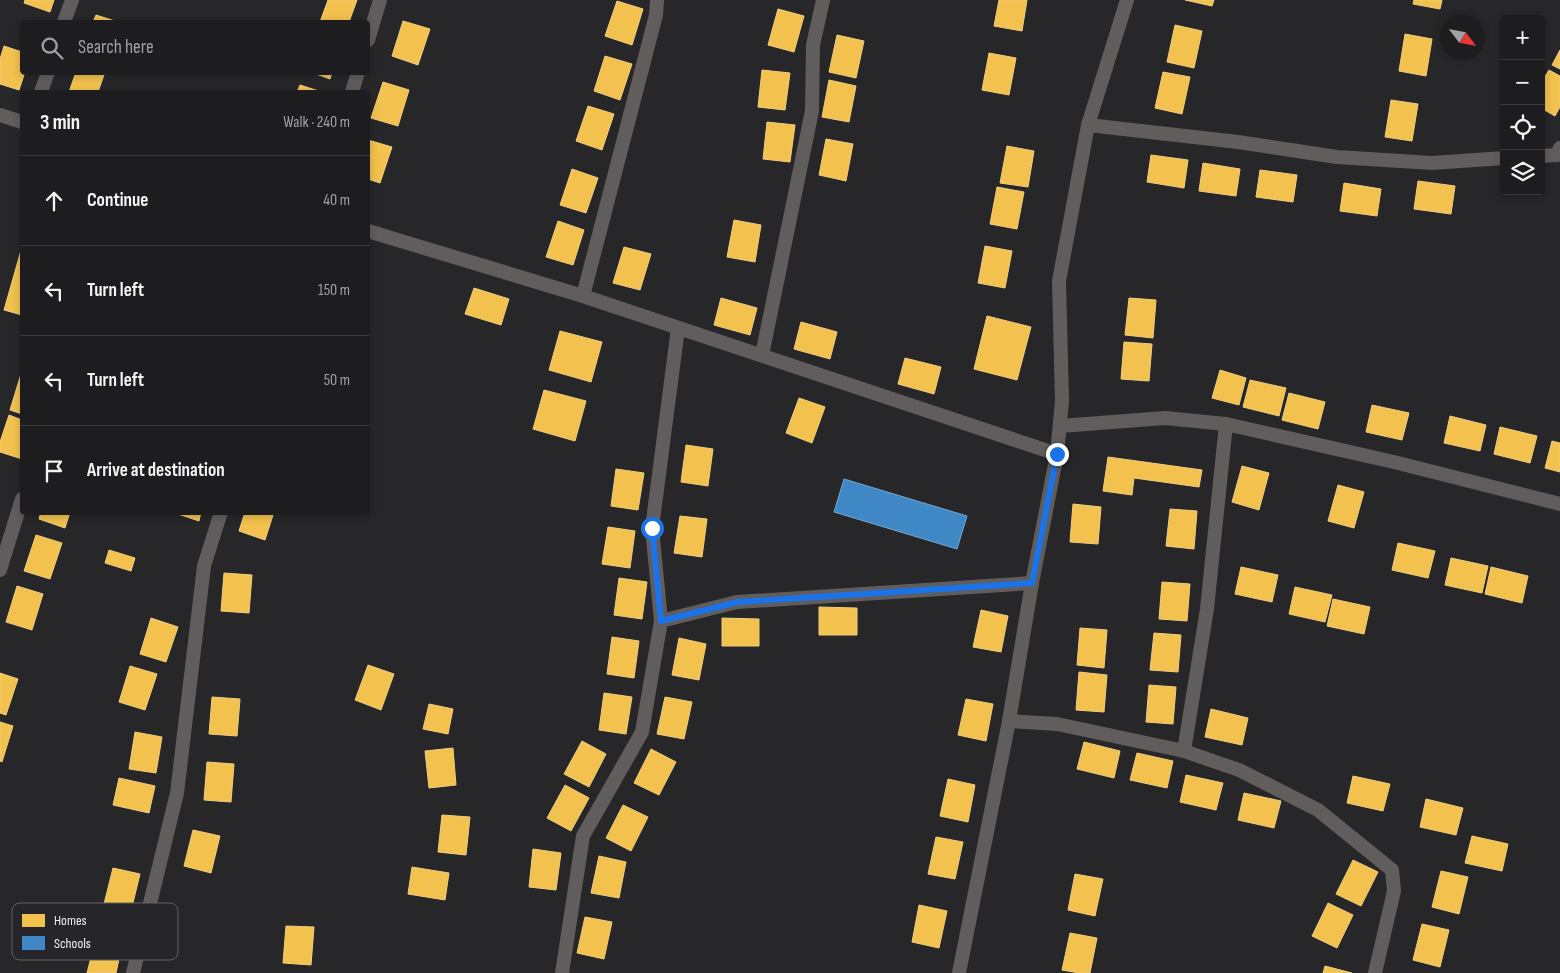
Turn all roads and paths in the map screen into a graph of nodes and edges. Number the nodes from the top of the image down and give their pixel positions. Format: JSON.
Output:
{"nodes":[{"id":1,"x":72,"y":0,"type":"edge"},
{"id":2,"x":380,"y":0,"type":"edge"},
{"id":3,"x":657,"y":0,"type":"edge"},
{"id":4,"x":823,"y":0,"type":"edge"},
{"id":5,"x":1127,"y":0,"type":"edge"},
{"id":6,"x":65,"y":20,"type":"edge"},
{"id":7,"x":370,"y":33,"type":"edge"},
{"id":8,"x":47,"y":75,"type":"edge"},
{"id":9,"x":357,"y":75,"type":"edge"},
{"id":10,"x":42,"y":90,"type":"edge"},
{"id":11,"x":353,"y":90,"type":"edge"},
{"id":12,"x":0,"y":116,"type":"edge"},
{"id":13,"x":20,"y":121,"type":"edge"},
{"id":14,"x":1088,"y":125,"type":"junction"},
{"id":15,"x":1560,"y":148,"type":"edge"},
{"id":16,"x":1545,"y":156,"type":"edge"},
{"id":17,"x":1500,"y":158,"type":"edge"},
{"id":18,"x":370,"y":232,"type":"edge"},
{"id":19,"x":584,"y":296,"type":"junction"},
{"id":20,"x":678,"y":328,"type":"junction"},
{"id":21,"x":762,"y":356,"type":"junction"},
{"id":22,"x":1226,"y":424,"type":"junction"},
{"id":23,"x":1060,"y":426,"type":"junction"},
{"id":24,"x":1057,"y":454,"type":"junction"},
{"id":25,"x":1560,"y":504,"type":"edge"},
{"id":26,"x":20,"y":505,"type":"edge"},
{"id":27,"x":220,"y":515,"type":"edge"},
{"id":28,"x":0,"y":570,"type":"edge"},
{"id":29,"x":1032,"y":583,"type":"junction"},
{"id":30,"x":661,"y":621,"type":"junction"},
{"id":31,"x":1009,"y":720,"type":"junction"},
{"id":32,"x":1184,"y":750,"type":"junction"},
{"id":33,"x":150,"y":903,"type":"edge"},
{"id":34,"x":136,"y":960,"type":"edge"},
{"id":35,"x":133,"y":973,"type":"edge"},
{"id":36,"x":562,"y":973,"type":"edge"},
{"id":37,"x":959,"y":973,"type":"edge"},
{"id":38,"x":1375,"y":973,"type":"edge"}],
"edges":[{"from":1,"to":6,"type":"street"},
{"from":2,"to":7,"type":"street"},
{"from":3,"to":19,"type":"street"},
{"from":4,"to":21,"type":"street"},
{"from":5,"to":14,"type":"street"},
{"from":8,"to":10,"type":"street"},
{"from":9,"to":11,"type":"street"},
{"from":12,"to":13,"type":"street"},
{"from":14,"to":17,"type":"street"},
{"from":14,"to":23,"type":"street"},
{"from":15,"to":16,"type":"street"},
{"from":18,"to":19,"type":"street"},
{"from":19,"to":20,"type":"street"},
{"from":20,"to":21,"type":"street"},
{"from":20,"to":30,"type":"street"},
{"from":21,"to":24,"type":"street"},
{"from":22,"to":23,"type":"street"},
{"from":22,"to":25,"type":"street"},
{"from":22,"to":32,"type":"street"},
{"from":23,"to":24,"type":"street"},
{"from":24,"to":29,"type":"street"},
{"from":26,"to":28,"type":"street"},
{"from":27,"to":33,"type":"street"},
{"from":29,"to":30,"type":"street"},
{"from":29,"to":31,"type":"street"},
{"from":30,"to":36,"type":"street"},
{"from":31,"to":32,"type":"street"},
{"from":31,"to":37,"type":"street"},
{"from":32,"to":38,"type":"street"},
{"from":34,"to":35,"type":"street"}]}
